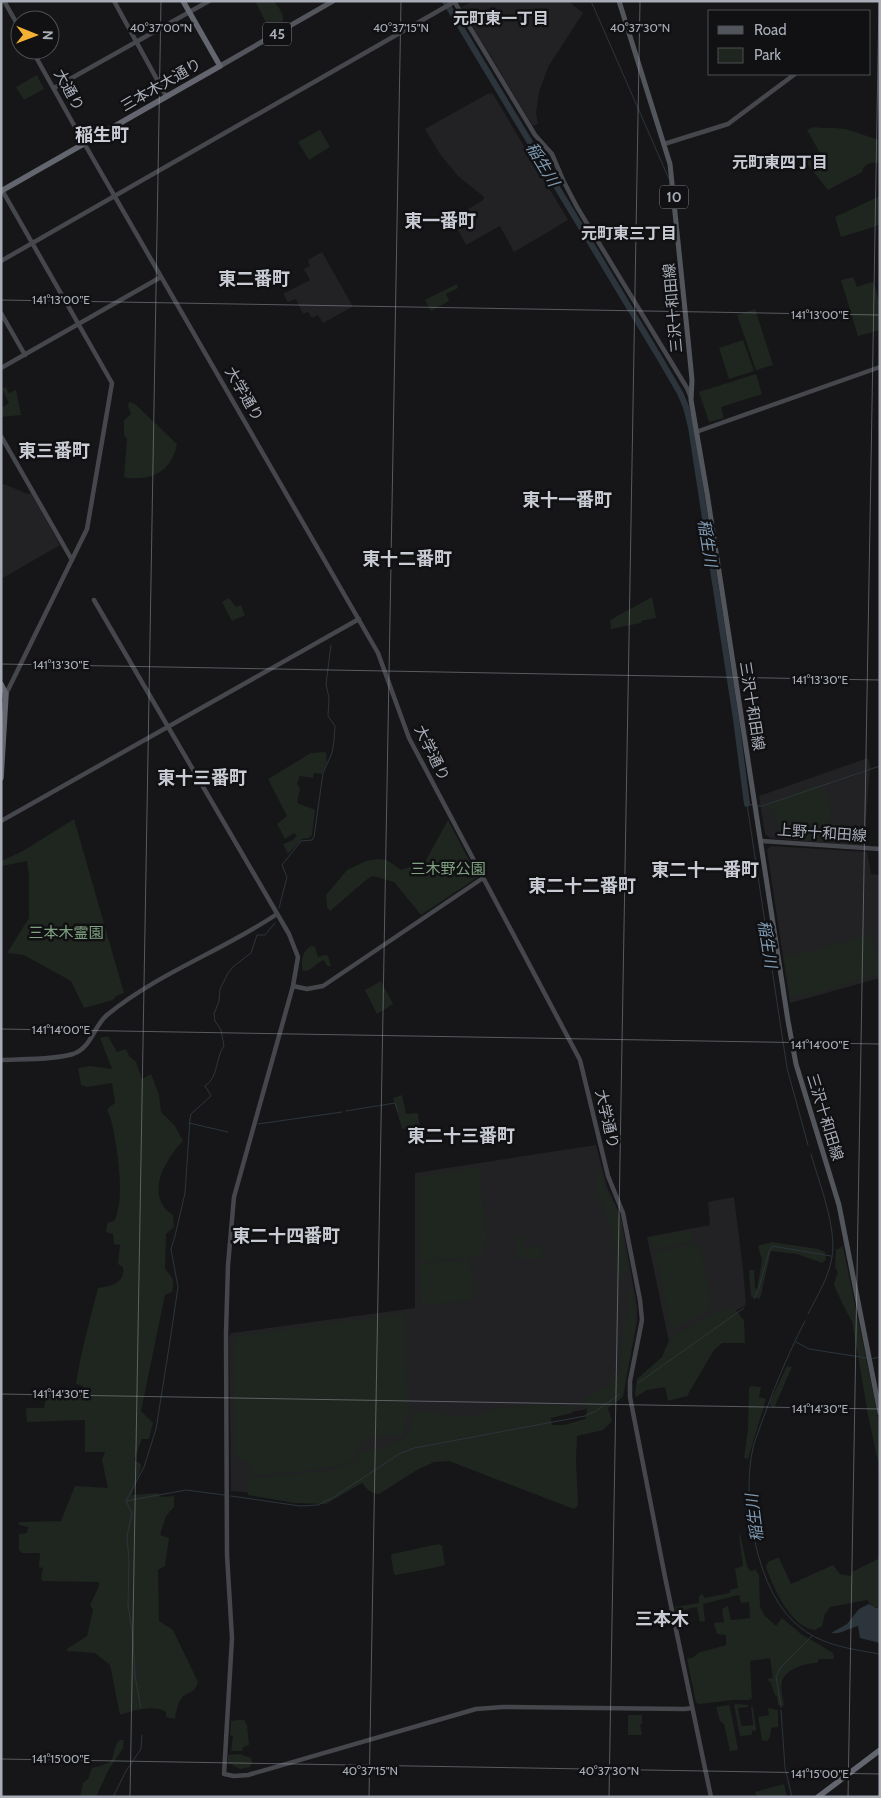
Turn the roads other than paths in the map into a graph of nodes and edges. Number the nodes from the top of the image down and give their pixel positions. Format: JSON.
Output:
{"nodes":[{"id":1,"x":114,"y":1,"type":"edge"},
{"id":2,"x":183,"y":1,"type":"edge"},
{"id":3,"x":209,"y":1,"type":"edge"},
{"id":4,"x":333,"y":1,"type":"edge"},
{"id":5,"x":619,"y":1,"type":"edge"},
{"id":6,"x":453,"y":2,"type":"edge"},
{"id":7,"x":189,"y":12,"type":"junction"},
{"id":8,"x":136,"y":42,"type":"junction"},
{"id":9,"x":38,"y":60,"type":"edge"},
{"id":10,"x":220,"y":66,"type":"junction"},
{"id":11,"x":794,"y":75,"type":"edge"},
{"id":12,"x":54,"y":88,"type":"junction"},
{"id":13,"x":166,"y":96,"type":"junction"},
{"id":14,"x":84,"y":143,"type":"junction"},
{"id":15,"x":664,"y":144,"type":"junction"},
{"id":16,"x":2,"y":191,"type":"edge"},
{"id":17,"x":115,"y":196,"type":"junction"},
{"id":18,"x":32,"y":243,"type":"junction"},
{"id":19,"x":1,"y":261,"type":"edge"},
{"id":20,"x":161,"y":277,"type":"junction"},
{"id":21,"x":1,"y":313,"type":"edge"},
{"id":22,"x":79,"y":324,"type":"junction"},
{"id":23,"x":25,"y":355,"type":"junction"},
{"id":24,"x":1,"y":368,"type":"edge"},
{"id":25,"x":880,"y":368,"type":"edge"},
{"id":26,"x":691,"y":400,"type":"junction"},
{"id":27,"x":696,"y":432,"type":"junction"},
{"id":28,"x":1,"y":436,"type":"edge"},
{"id":29,"x":72,"y":560,"type":"junction"},
{"id":30,"x":94,"y":600,"type":"dead end"},
{"id":31,"x":359,"y":619,"type":"junction"},
{"id":32,"x":1,"y":684,"type":"edge"},
{"id":33,"x":3,"y":695,"type":"edge"},
{"id":34,"x":168,"y":726,"type":"junction"},
{"id":35,"x":1,"y":778,"type":"edge"},
{"id":36,"x":1,"y":821,"type":"edge"},
{"id":37,"x":762,"y":841,"type":"junction"},
{"id":38,"x":880,"y":850,"type":"edge"},
{"id":39,"x":483,"y":878,"type":"junction"},
{"id":40,"x":277,"y":914,"type":"junction"},
{"id":41,"x":293,"y":986,"type":"junction"},
{"id":42,"x":1,"y":1060,"type":"edge"},
{"id":43,"x":880,"y":1413,"type":"edge"},
{"id":44,"x":692,"y":1708,"type":"junction"},
{"id":45,"x":880,"y":1750,"type":"edge"},
{"id":46,"x":711,"y":1797,"type":"edge"},
{"id":47,"x":818,"y":1797,"type":"edge"}],
"edges":[{"from":1,"to":8,"type":"street"},
{"from":2,"to":7,"type":"highway"},
{"from":3,"to":7,"type":"street"},
{"from":4,"to":10,"type":"main road","name":"三本木大通り","number":"45"},
{"from":5,"to":15,"type":"main road","name":"三沢十和田線","number":"10"},
{"from":6,"to":17,"type":"street"},
{"from":6,"to":26,"type":"street","number":"10"},
{"from":7,"to":8,"type":"street"},
{"from":7,"to":10,"type":"highway"},
{"from":8,"to":12,"type":"street"},
{"from":8,"to":13,"type":"street"},
{"from":9,"to":12,"type":"street","name":"大通り"},
{"from":10,"to":13,"type":"highway","name":"三本木大通り"},
{"from":11,"to":15,"type":"street"},
{"from":12,"to":14,"type":"street","name":"大通り"},
{"from":13,"to":14,"type":"highway","name":"三本木大通り"},
{"from":14,"to":16,"type":"highway","name":"三本木大通り"},
{"from":14,"to":17,"type":"street","name":"大学通り"},
{"from":15,"to":26,"type":"main road","name":"三沢十和田線","number":"10"},
{"from":16,"to":18,"type":"street"},
{"from":17,"to":18,"type":"street"},
{"from":17,"to":20,"type":"street","name":"大学通り"},
{"from":18,"to":19,"type":"street"},
{"from":18,"to":22,"type":"street"},
{"from":20,"to":22,"type":"street"},
{"from":20,"to":31,"type":"street","name":"大学通り"},
{"from":21,"to":23,"type":"street"},
{"from":22,"to":23,"type":"street"},
{"from":22,"to":29,"type":"street"},
{"from":23,"to":24,"type":"street"},
{"from":25,"to":27,"type":"street"},
{"from":26,"to":27,"type":"main road","name":"三沢十和田線","number":"10"},
{"from":27,"to":37,"type":"main road","name":"三沢十和田線","number":"10"},
{"from":28,"to":29,"type":"street"},
{"from":29,"to":33,"type":"street"},
{"from":30,"to":34,"type":"street"},
{"from":31,"to":34,"type":"street"},
{"from":31,"to":39,"type":"street","name":"大学通り"},
{"from":32,"to":33,"type":"highway"},
{"from":33,"to":35,"type":"highway"},
{"from":34,"to":36,"type":"street"},
{"from":34,"to":40,"type":"street"},
{"from":37,"to":38,"type":"street","name":"上野十和田線"},
{"from":37,"to":43,"type":"main road","name":"三沢十和田線","number":"10"},
{"from":39,"to":41,"type":"street"},
{"from":39,"to":44,"type":"street","name":"大学通り"},
{"from":40,"to":41,"type":"street"},
{"from":40,"to":42,"type":"street"},
{"from":41,"to":44,"type":"street"},
{"from":44,"to":46,"type":"street","name":"大学通り"},
{"from":45,"to":47,"type":"highway"}]}
